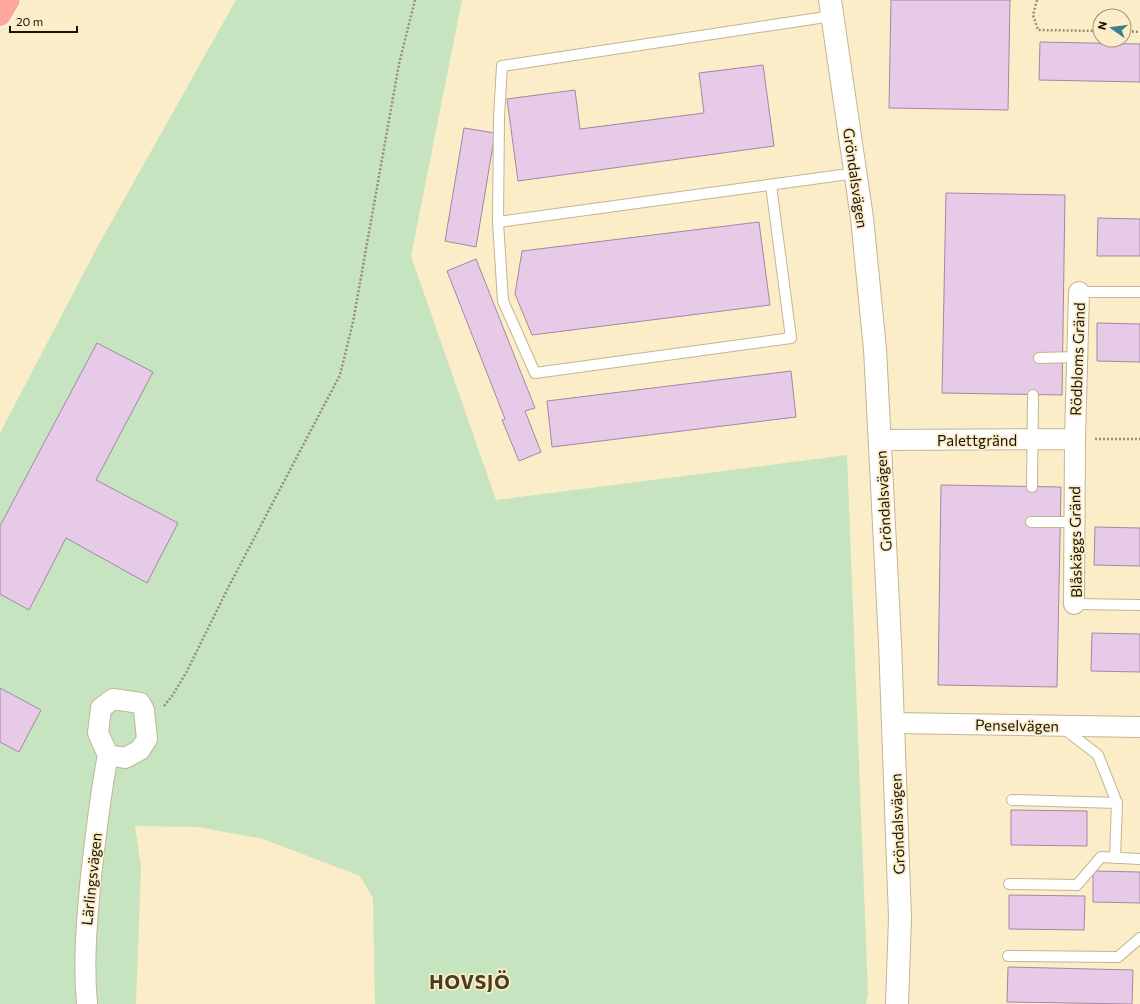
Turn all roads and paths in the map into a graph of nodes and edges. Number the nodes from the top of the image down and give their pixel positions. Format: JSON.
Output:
{"nodes":[{"id":1,"x":9,"y":0,"type":"edge"},
{"id":2,"x":415,"y":0,"type":"edge"},
{"id":3,"x":1037,"y":0,"type":"edge"},
{"id":4,"x":831,"y":8,"type":"edge"},
{"id":5,"x":0,"y":15,"type":"edge"},
{"id":6,"x":1092,"y":31,"type":"edge"},
{"id":7,"x":856,"y":174,"type":"junction"},
{"id":8,"x":771,"y":185,"type":"junction"},
{"id":9,"x":498,"y":222,"type":"junction"},
{"id":10,"x":1079,"y":292,"type":"joint"},
{"id":11,"x":1140,"y":292,"type":"edge"},
{"id":12,"x":1076,"y":357,"type":"junction"},
{"id":13,"x":1039,"y":358,"type":"dead end"},
{"id":14,"x":1033,"y":395,"type":"dead end"},
{"id":15,"x":1140,"y":439,"type":"edge"},
{"id":16,"x":880,"y":440,"type":"junction"},
{"id":17,"x":1032,"y":440,"type":"junction"},
{"id":18,"x":1075,"y":440,"type":"junction"},
{"id":19,"x":1032,"y":487,"type":"dead end"},
{"id":20,"x":1031,"y":522,"type":"dead end"},
{"id":21,"x":1074,"y":522,"type":"junction"},
{"id":22,"x":1074,"y":604,"type":"joint"},
{"id":23,"x":1140,"y":605,"type":"edge"},
{"id":24,"x":163,"y":707,"type":"dead end"},
{"id":25,"x":893,"y":723,"type":"junction"},
{"id":26,"x":1060,"y":726,"type":"junction"},
{"id":27,"x":1140,"y":727,"type":"edge"},
{"id":28,"x":108,"y":755,"type":"dead end"},
{"id":29,"x":1012,"y":800,"type":"dead end"},
{"id":30,"x":1116,"y":803,"type":"junction"},
{"id":31,"x":1115,"y":858,"type":"junction"},
{"id":32,"x":1140,"y":859,"type":"edge"},
{"id":33,"x":1009,"y":884,"type":"dead end"},
{"id":34,"x":1140,"y":938,"type":"edge"},
{"id":35,"x":1008,"y":956,"type":"dead end"},
{"id":36,"x":87,"y":1004,"type":"edge"},
{"id":37,"x":897,"y":1004,"type":"edge"}],
"edges":[{"from":1,"to":5,"type":"highway"},
{"from":2,"to":24,"type":"path"},
{"from":3,"to":6,"type":"path"},
{"from":4,"to":7,"type":"street","name":"Gröndalsvägen"},
{"from":4,"to":9,"type":"lane"},
{"from":7,"to":8,"type":"lane"},
{"from":7,"to":16,"type":"street","name":"Gröndalsvägen"},
{"from":8,"to":9,"type":"lane"},
{"from":8,"to":9,"type":"lane"},
{"from":10,"to":11,"type":"lane","name":"Rödbloms Gränd"},
{"from":10,"to":12,"type":"street","name":"Rödbloms Gränd"},
{"from":12,"to":13,"type":"lane"},
{"from":12,"to":18,"type":"street","name":"Rödbloms Gränd"},
{"from":14,"to":17,"type":"lane"},
{"from":15,"to":18,"type":"path"},
{"from":16,"to":17,"type":"street","name":"Palettgränd"},
{"from":16,"to":25,"type":"street","name":"Gröndalsvägen"},
{"from":17,"to":18,"type":"street","name":"Palettgränd"},
{"from":17,"to":19,"type":"lane"},
{"from":18,"to":21,"type":"street","name":"Blåskäggs Gränd"},
{"from":20,"to":21,"type":"lane"},
{"from":21,"to":22,"type":"street","name":"Blåskäggs Gränd"},
{"from":22,"to":23,"type":"lane","name":"Blåskäggs Gränd"},
{"from":25,"to":26,"type":"street","name":"Penselvägen"},
{"from":25,"to":37,"type":"street","name":"Gröndalsvägen"},
{"from":26,"to":27,"type":"street","name":"Penselvägen"},
{"from":26,"to":30,"type":"lane"},
{"from":28,"to":36,"type":"street","name":"Lärlingsvägen"},
{"from":29,"to":30,"type":"lane"},
{"from":30,"to":31,"type":"lane"},
{"from":31,"to":32,"type":"lane"},
{"from":31,"to":33,"type":"lane"},
{"from":34,"to":35,"type":"lane"}]}
